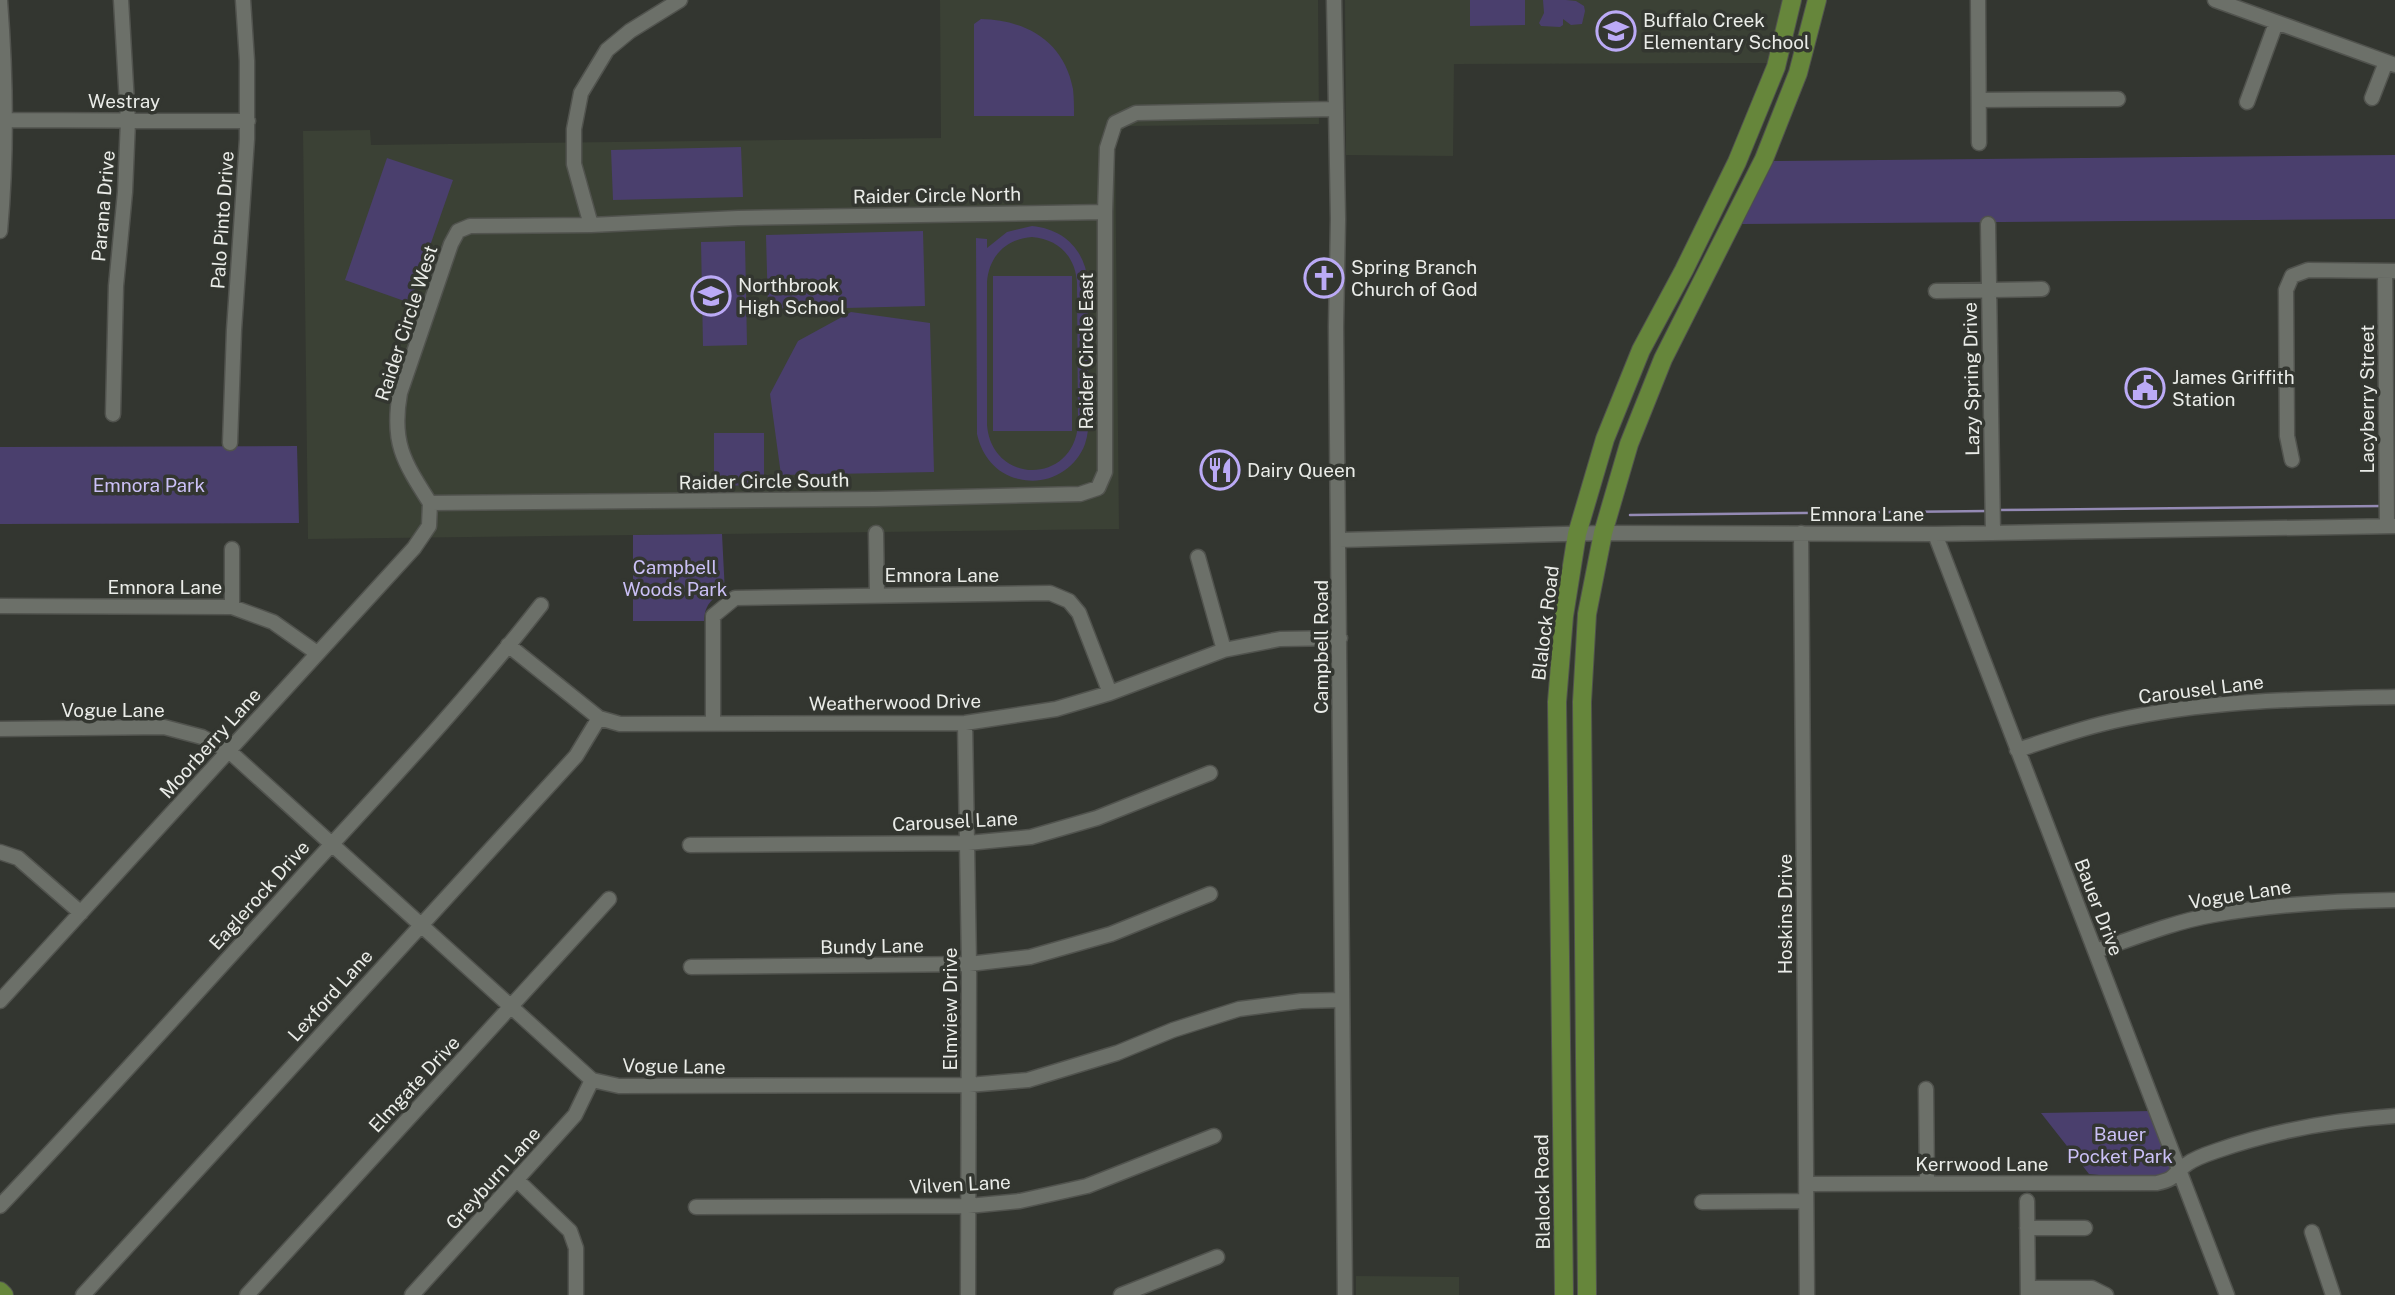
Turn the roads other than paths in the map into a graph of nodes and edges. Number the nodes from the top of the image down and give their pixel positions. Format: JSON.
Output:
{"nodes":[{"id":1,"x":121,"y":0,"type":"edge"},
{"id":2,"x":243,"y":0,"type":"edge"},
{"id":3,"x":680,"y":0,"type":"edge"},
{"id":4,"x":1334,"y":0,"type":"edge"},
{"id":5,"x":1792,"y":0,"type":"edge"},
{"id":6,"x":1817,"y":0,"type":"edge"},
{"id":7,"x":1978,"y":0,"type":"edge"},
{"id":8,"x":2215,"y":0,"type":"edge"},
{"id":9,"x":0,"y":1,"type":"edge"},
{"id":10,"x":2276,"y":23,"type":"junction"},
{"id":11,"x":2391,"y":63,"type":"edge"},
{"id":12,"x":2372,"y":98,"type":"dead end"},
{"id":13,"x":2118,"y":99,"type":"dead end"},
{"id":14,"x":1979,"y":100,"type":"junction"},
{"id":15,"x":2247,"y":103,"type":"dead end"},
{"id":16,"x":1335,"y":109,"type":"junction"},
{"id":17,"x":3,"y":120,"type":"edge"},
{"id":18,"x":128,"y":121,"type":"junction"},
{"id":19,"x":247,"y":121,"type":"junction"},
{"id":20,"x":1979,"y":143,"type":"dead end"},
{"id":21,"x":1105,"y":212,"type":"junction"},
{"id":22,"x":1988,"y":224,"type":"dead end"},
{"id":23,"x":591,"y":225,"type":"junction"},
{"id":24,"x":0,"y":230,"type":"edge"},
{"id":25,"x":458,"y":232,"type":"joint"},
{"id":26,"x":2390,"y":271,"type":"edge"},
{"id":27,"x":1989,"y":289,"type":"junction"},
{"id":28,"x":2042,"y":289,"type":"dead end"},
{"id":29,"x":1937,"y":291,"type":"dead end"},
{"id":30,"x":2390,"y":371,"type":"edge"},
{"id":31,"x":113,"y":414,"type":"dead end"},
{"id":32,"x":230,"y":443,"type":"dead end"},
{"id":33,"x":2292,"y":460,"type":"dead end"},
{"id":34,"x":1098,"y":488,"type":"joint"},
{"id":35,"x":430,"y":503,"type":"junction"},
{"id":36,"x":2390,"y":525,"type":"edge"},
{"id":37,"x":1993,"y":528,"type":"junction"},
{"id":38,"x":876,"y":533,"type":"dead end"},
{"id":39,"x":1603,"y":533,"type":"junction"},
{"id":40,"x":1801,"y":533,"type":"junction"},
{"id":41,"x":1577,"y":534,"type":"junction"},
{"id":42,"x":1935,"y":534,"type":"junction"},
{"id":43,"x":1340,"y":540,"type":"junction"},
{"id":44,"x":232,"y":549,"type":"dead end"},
{"id":45,"x":1198,"y":557,"type":"dead end"},
{"id":46,"x":877,"y":594,"type":"junction"},
{"id":47,"x":541,"y":605,"type":"dead end"},
{"id":48,"x":0,"y":606,"type":"edge"},
{"id":49,"x":232,"y":607,"type":"junction"},
{"id":50,"x":1340,"y":638,"type":"junction"},
{"id":51,"x":508,"y":645,"type":"junction"},
{"id":52,"x":1224,"y":650,"type":"junction"},
{"id":53,"x":317,"y":653,"type":"junction"},
{"id":54,"x":1110,"y":693,"type":"junction"},
{"id":55,"x":2395,"y":697,"type":"edge"},
{"id":56,"x":599,"y":718,"type":"junction"},
{"id":57,"x":713,"y":722,"type":"junction"},
{"id":58,"x":965,"y":723,"type":"junction"},
{"id":59,"x":0,"y":729,"type":"edge"},
{"id":60,"x":2017,"y":750,"type":"junction"},
{"id":61,"x":229,"y":751,"type":"junction"},
{"id":62,"x":1210,"y":773,"type":"dead end"},
{"id":63,"x":1558,"y":775,"type":"junction"},
{"id":64,"x":1582,"y":777,"type":"junction"},
{"id":65,"x":968,"y":843,"type":"junction"},
{"id":66,"x":331,"y":844,"type":"junction"},
{"id":67,"x":690,"y":845,"type":"dead end"},
{"id":68,"x":0,"y":852,"type":"edge"},
{"id":69,"x":1210,"y":894,"type":"dead end"},
{"id":70,"x":609,"y":899,"type":"dead end"},
{"id":71,"x":2395,"y":900,"type":"edge"},
{"id":72,"x":81,"y":913,"type":"junction"},
{"id":73,"x":421,"y":924,"type":"junction"},
{"id":74,"x":1560,"y":936,"type":"junction"},
{"id":75,"x":1583,"y":936,"type":"junction"},
{"id":76,"x":2096,"y":951,"type":"junction"},
{"id":77,"x":969,"y":964,"type":"junction"},
{"id":78,"x":691,"y":967,"type":"dead end"},
{"id":79,"x":1342,"y":1000,"type":"junction"},
{"id":80,"x":0,"y":1001,"type":"edge"},
{"id":81,"x":511,"y":1008,"type":"junction"},
{"id":82,"x":592,"y":1080,"type":"junction"},
{"id":83,"x":969,"y":1085,"type":"junction"},
{"id":84,"x":1926,"y":1089,"type":"dead end"},
{"id":85,"x":1562,"y":1107,"type":"junction"},
{"id":86,"x":1584,"y":1108,"type":"junction"},
{"id":87,"x":2395,"y":1115,"type":"edge"},
{"id":88,"x":1214,"y":1136,"type":"dead end"},
{"id":89,"x":2179,"y":1170,"type":"junction"},
{"id":90,"x":517,"y":1180,"type":"junction"},
{"id":91,"x":1806,"y":1184,"type":"junction"},
{"id":92,"x":1927,"y":1184,"type":"junction"},
{"id":93,"x":1806,"y":1201,"type":"junction"},
{"id":94,"x":2027,"y":1201,"type":"dead end"},
{"id":95,"x":1703,"y":1202,"type":"dead end"},
{"id":96,"x":0,"y":1206,"type":"edge"},
{"id":97,"x":968,"y":1206,"type":"junction"},
{"id":98,"x":696,"y":1207,"type":"dead end"},
{"id":99,"x":2027,"y":1228,"type":"junction"},
{"id":100,"x":2085,"y":1228,"type":"dead end"},
{"id":101,"x":2312,"y":1232,"type":"dead end"},
{"id":102,"x":1217,"y":1257,"type":"dead end"},
{"id":103,"x":2028,"y":1291,"type":"edge"},
{"id":104,"x":83,"y":1295,"type":"edge"},
{"id":105,"x":247,"y":1295,"type":"edge"},
{"id":106,"x":412,"y":1295,"type":"edge"},
{"id":107,"x":576,"y":1295,"type":"edge"},
{"id":108,"x":968,"y":1295,"type":"edge"},
{"id":109,"x":1121,"y":1295,"type":"edge"},
{"id":110,"x":1345,"y":1295,"type":"edge"},
{"id":111,"x":1564,"y":1295,"type":"edge"},
{"id":112,"x":1587,"y":1295,"type":"edge"},
{"id":113,"x":1807,"y":1295,"type":"edge"},
{"id":114,"x":2106,"y":1295,"type":"edge"},
{"id":115,"x":2227,"y":1295,"type":"edge"},
{"id":116,"x":2333,"y":1295,"type":"edge"}],
"edges":[{"from":1,"to":18,"type":"street","name":"Parana Drive"},
{"from":2,"to":19,"type":"street","name":"Palo Pinto Drive"},
{"from":3,"to":23,"type":"street"},
{"from":4,"to":16,"type":"street","name":"Campbell Road"},
{"from":5,"to":41,"type":"main road","name":"Blalock Road"},
{"from":6,"to":39,"type":"main road"},
{"from":7,"to":14,"type":"street"},
{"from":8,"to":10,"type":"street"},
{"from":9,"to":17,"type":"street"},
{"from":10,"to":11,"type":"street"},
{"from":10,"to":15,"type":"street"},
{"from":11,"to":12,"type":"street"},
{"from":13,"to":14,"type":"street"},
{"from":14,"to":20,"type":"street"},
{"from":16,"to":21,"type":"street"},
{"from":16,"to":43,"type":"street","name":"Campbell Road"},
{"from":17,"to":18,"type":"street","name":"Westray"},
{"from":17,"to":24,"type":"street"},
{"from":18,"to":19,"type":"street","name":"Westray"},
{"from":18,"to":31,"type":"street","name":"Parana Drive"},
{"from":19,"to":32,"type":"street","name":"Palo Pinto Drive"},
{"from":21,"to":23,"type":"street","name":"Raider Circle North"},
{"from":21,"to":34,"type":"street","name":"Raider Circle East"},
{"from":22,"to":27,"type":"street","name":"Lazy Spring Drive"},
{"from":23,"to":25,"type":"street","name":"Raider Circle North"},
{"from":25,"to":35,"type":"street","name":"Raider Circle West"},
{"from":26,"to":30,"type":"street","name":"Lacyberry Street"},
{"from":26,"to":33,"type":"street"},
{"from":27,"to":28,"type":"street"},
{"from":27,"to":29,"type":"street"},
{"from":27,"to":37,"type":"street","name":"Lazy Spring Drive"},
{"from":30,"to":36,"type":"street","name":"Lacyberry Street"},
{"from":34,"to":35,"type":"street","name":"Raider Circle South"},
{"from":35,"to":53,"type":"street","name":"Moorberry Lane"},
{"from":36,"to":37,"type":"street","name":"Emnora Lane"},
{"from":37,"to":42,"type":"street","name":"Emnora Lane"},
{"from":38,"to":46,"type":"street"},
{"from":39,"to":40,"type":"street","name":"Emnora Lane"},
{"from":39,"to":41,"type":"street","name":"Emnora Lane"},
{"from":39,"to":64,"type":"main road"},
{"from":40,"to":42,"type":"street","name":"Emnora Lane"},
{"from":40,"to":91,"type":"street","name":"Hoskins Drive"},
{"from":41,"to":43,"type":"street","name":"Emnora Lane"},
{"from":41,"to":63,"type":"main road","name":"Blalock Road"},
{"from":42,"to":60,"type":"street","name":"Bauer Drive"},
{"from":43,"to":50,"type":"street","name":"Campbell Road"},
{"from":44,"to":49,"type":"street"},
{"from":45,"to":52,"type":"street"},
{"from":46,"to":54,"type":"street","name":"Emnora Lane"},
{"from":46,"to":57,"type":"street","name":"Emnora Lane"},
{"from":47,"to":51,"type":"street","name":"Eaglerock Drive"},
{"from":48,"to":49,"type":"street","name":"Emnora Lane"},
{"from":49,"to":53,"type":"street","name":"Emnora Lane"},
{"from":50,"to":52,"type":"street","name":"Weatherwood Drive"},
{"from":50,"to":79,"type":"street","name":"Campbell Road"},
{"from":51,"to":56,"type":"street","name":"Weatherwood Drive"},
{"from":51,"to":66,"type":"street","name":"Eaglerock Drive"},
{"from":52,"to":54,"type":"street","name":"Weatherwood Drive"},
{"from":53,"to":61,"type":"street","name":"Moorberry Lane"},
{"from":54,"to":58,"type":"street","name":"Weatherwood Drive"},
{"from":55,"to":60,"type":"street","name":"Carousel Lane"},
{"from":56,"to":57,"type":"street","name":"Weatherwood Drive"},
{"from":56,"to":73,"type":"street","name":"Lexford Lane"},
{"from":57,"to":58,"type":"street","name":"Weatherwood Drive"},
{"from":58,"to":65,"type":"street","name":"Elmview Drive"},
{"from":59,"to":61,"type":"street","name":"Vogue Lane"},
{"from":60,"to":76,"type":"street","name":"Bauer Drive"},
{"from":61,"to":66,"type":"street","name":"Vogue Lane"},
{"from":61,"to":72,"type":"street","name":"Moorberry Lane"},
{"from":62,"to":65,"type":"street","name":"Carousel Lane"},
{"from":63,"to":64,"type":"main road"},
{"from":63,"to":74,"type":"main road","name":"Blalock Road"},
{"from":64,"to":75,"type":"main road"},
{"from":65,"to":67,"type":"street","name":"Carousel Lane"},
{"from":65,"to":77,"type":"street","name":"Elmview Drive"},
{"from":66,"to":73,"type":"street","name":"Vogue Lane"},
{"from":66,"to":96,"type":"street","name":"Eaglerock Drive"},
{"from":68,"to":72,"type":"street"},
{"from":69,"to":77,"type":"street","name":"Bundy Lane"},
{"from":70,"to":81,"type":"street","name":"Elmgate Drive"},
{"from":71,"to":76,"type":"street","name":"Vogue Lane"},
{"from":72,"to":80,"type":"street","name":"Moorberry Lane"},
{"from":73,"to":81,"type":"street","name":"Vogue Lane"},
{"from":73,"to":104,"type":"street","name":"Lexford Lane"},
{"from":74,"to":75,"type":"main road"},
{"from":74,"to":85,"type":"main road","name":"Blalock Road"},
{"from":75,"to":86,"type":"main road"},
{"from":76,"to":89,"type":"street","name":"Bauer Drive"},
{"from":77,"to":78,"type":"street","name":"Bundy Lane"},
{"from":77,"to":83,"type":"street","name":"Elmview Drive"},
{"from":79,"to":83,"type":"street","name":"Vogue Lane"},
{"from":79,"to":110,"type":"street","name":"Campbell Road"},
{"from":81,"to":82,"type":"street","name":"Vogue Lane"},
{"from":81,"to":105,"type":"street","name":"Elmgate Drive"},
{"from":82,"to":83,"type":"street","name":"Vogue Lane"},
{"from":82,"to":90,"type":"street","name":"Greyburn Lane"},
{"from":83,"to":97,"type":"street","name":"Elmview Drive"},
{"from":84,"to":92,"type":"street"},
{"from":85,"to":86,"type":"main road"},
{"from":85,"to":111,"type":"main road","name":"Blalock Road"},
{"from":86,"to":112,"type":"main road"},
{"from":87,"to":89,"type":"street","name":"Kerrwood Lane"},
{"from":88,"to":97,"type":"street","name":"Vilven Lane"},
{"from":89,"to":92,"type":"street","name":"Kerrwood Lane"},
{"from":89,"to":115,"type":"street","name":"Bauer Drive"},
{"from":90,"to":106,"type":"street","name":"Greyburn Lane"},
{"from":90,"to":107,"type":"street"},
{"from":91,"to":92,"type":"street","name":"Kerrwood Lane"},
{"from":91,"to":93,"type":"street","name":"Hoskins Drive"},
{"from":93,"to":95,"type":"street"},
{"from":93,"to":113,"type":"street","name":"Hoskins Drive"},
{"from":94,"to":99,"type":"street"},
{"from":97,"to":98,"type":"street","name":"Vilven Lane"},
{"from":97,"to":108,"type":"street","name":"Elmview Drive"},
{"from":99,"to":100,"type":"street"},
{"from":99,"to":103,"type":"street"},
{"from":101,"to":116,"type":"street"},
{"from":102,"to":109,"type":"street"},
{"from":103,"to":114,"type":"street"}]}
